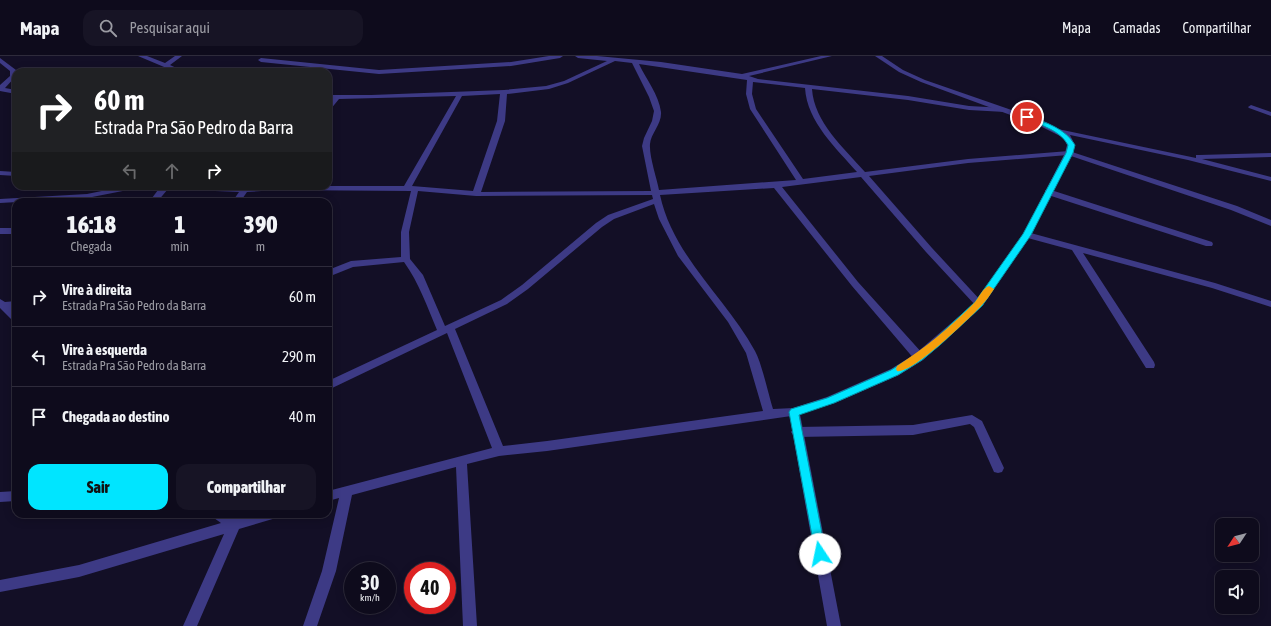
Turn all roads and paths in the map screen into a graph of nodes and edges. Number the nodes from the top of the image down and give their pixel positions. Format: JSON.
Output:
{"nodes":[{"id":1,"x":141,"y":56,"type":"edge"},
{"id":2,"x":179,"y":56,"type":"edge"},
{"id":3,"x":560,"y":56,"type":"edge"},
{"id":4,"x":578,"y":56,"type":"edge"},
{"id":5,"x":829,"y":56,"type":"edge"},
{"id":6,"x":878,"y":56,"type":"edge"},
{"id":7,"x":0,"y":60,"type":"edge"},
{"id":8,"x":260,"y":60,"type":"dead end"},
{"id":9,"x":613,"y":60,"type":"junction"},
{"id":10,"x":635,"y":62,"type":"junction"},
{"id":11,"x":7,"y":65,"type":"junction"},
{"id":12,"x":164,"y":66,"type":"junction"},
{"id":13,"x":0,"y":67,"type":"edge"},
{"id":14,"x":170,"y":68,"type":"edge"},
{"id":15,"x":12,"y":69,"type":"edge"},
{"id":16,"x":742,"y":76,"type":"junction"},
{"id":17,"x":12,"y":77,"type":"edge"},
{"id":18,"x":750,"y":79,"type":"junction"},
{"id":19,"x":808,"y":86,"type":"junction"},
{"id":20,"x":0,"y":89,"type":"edge"},
{"id":21,"x":12,"y":91,"type":"edge"},
{"id":22,"x":504,"y":92,"type":"junction"},
{"id":23,"x":460,"y":94,"type":"junction"},
{"id":24,"x":332,"y":98,"type":"edge"},
{"id":25,"x":336,"y":98,"type":"junction"},
{"id":26,"x":332,"y":104,"type":"edge"},
{"id":27,"x":1251,"y":107,"type":"dead end"},
{"id":28,"x":1005,"y":110,"type":"junction"},
{"id":29,"x":1271,"y":114,"type":"edge"},
{"id":30,"x":1056,"y":130,"type":"junction"},
{"id":31,"x":1069,"y":153,"type":"junction"},
{"id":32,"x":1271,"y":155,"type":"edge"},
{"id":33,"x":1188,"y":158,"type":"junction"},
{"id":34,"x":0,"y":173,"type":"edge"},
{"id":35,"x":12,"y":174,"type":"edge"},
{"id":36,"x":863,"y":174,"type":"junction"},
{"id":37,"x":1271,"y":179,"type":"edge"},
{"id":38,"x":801,"y":182,"type":"junction"},
{"id":39,"x":776,"y":185,"type":"junction"},
{"id":40,"x":332,"y":187,"type":"edge"},
{"id":41,"x":411,"y":188,"type":"junction"},
{"id":42,"x":118,"y":190,"type":"edge"},
{"id":43,"x":163,"y":190,"type":"edge"},
{"id":44,"x":245,"y":190,"type":"edge"},
{"id":45,"x":1048,"y":192,"type":"junction"},
{"id":46,"x":476,"y":194,"type":"junction"},
{"id":47,"x":656,"y":196,"type":"junction"},
{"id":48,"x":71,"y":198,"type":"edge"},
{"id":49,"x":156,"y":198,"type":"edge"},
{"id":50,"x":239,"y":198,"type":"edge"},
{"id":51,"x":0,"y":201,"type":"edge"},
{"id":52,"x":12,"y":201,"type":"edge"},
{"id":53,"x":1271,"y":223,"type":"edge"},
{"id":54,"x":0,"y":231,"type":"edge"},
{"id":55,"x":12,"y":231,"type":"edge"},
{"id":56,"x":1027,"y":235,"type":"junction"},
{"id":57,"x":1209,"y":244,"type":"dead end"},
{"id":58,"x":1076,"y":249,"type":"junction"},
{"id":59,"x":406,"y":259,"type":"junction"},
{"id":60,"x":332,"y":272,"type":"edge"},
{"id":61,"x":1,"y":304,"type":"edge"},
{"id":62,"x":12,"y":304,"type":"edge"},
{"id":63,"x":978,"y":304,"type":"junction"},
{"id":64,"x":1271,"y":304,"type":"edge"},
{"id":65,"x":12,"y":315,"type":"edge"},
{"id":66,"x":446,"y":330,"type":"junction"},
{"id":67,"x":919,"y":357,"type":"junction"},
{"id":68,"x":1150,"y":365,"type":"dead end"},
{"id":69,"x":332,"y":384,"type":"edge"},
{"id":70,"x":794,"y":412,"type":"junction"},
{"id":71,"x":769,"y":414,"type":"junction"},
{"id":72,"x":797,"y":432,"type":"junction"},
{"id":73,"x":499,"y":451,"type":"junction"},
{"id":74,"x":461,"y":461,"type":"junction"},
{"id":75,"x":998,"y":468,"type":"dead end"},
{"id":76,"x":347,"y":490,"type":"junction"},
{"id":77,"x":332,"y":495,"type":"edge"},
{"id":78,"x":12,"y":496,"type":"edge"},
{"id":79,"x":0,"y":497,"type":"edge"},
{"id":80,"x":223,"y":518,"type":"edge"},
{"id":81,"x":259,"y":518,"type":"edge"},
{"id":82,"x":234,"y":526,"type":"junction"},
{"id":83,"x":2,"y":589,"type":"edge"},
{"id":84,"x":190,"y":626,"type":"edge"},
{"id":85,"x":310,"y":626,"type":"edge"},
{"id":86,"x":470,"y":626,"type":"edge"},
{"id":87,"x":834,"y":626,"type":"edge"}],
"edges":[{"from":1,"to":12,"type":"street"},
{"from":2,"to":12,"type":"street"},
{"from":3,"to":8,"type":"street"},
{"from":4,"to":9,"type":"street"},
{"from":5,"to":16,"type":"street"},
{"from":6,"to":28,"type":"street"},
{"from":7,"to":11,"type":"street"},
{"from":9,"to":10,"type":"street"},
{"from":9,"to":22,"type":"street"},
{"from":10,"to":16,"type":"street"},
{"from":10,"to":47,"type":"street"},
{"from":11,"to":13,"type":"street"},
{"from":11,"to":15,"type":"street"},
{"from":12,"to":14,"type":"street"},
{"from":16,"to":18,"type":"street"},
{"from":17,"to":20,"type":"street"},
{"from":18,"to":19,"type":"street"},
{"from":18,"to":38,"type":"street"},
{"from":19,"to":28,"type":"street"},
{"from":19,"to":36,"type":"street"},
{"from":20,"to":21,"type":"street"},
{"from":22,"to":23,"type":"street"},
{"from":22,"to":46,"type":"street"},
{"from":23,"to":25,"type":"street"},
{"from":23,"to":41,"type":"street"},
{"from":24,"to":25,"type":"street"},
{"from":25,"to":26,"type":"street"},
{"from":27,"to":29,"type":"street"},
{"from":28,"to":30,"type":"street"},
{"from":30,"to":31,"type":"street"},
{"from":30,"to":33,"type":"street"},
{"from":31,"to":36,"type":"street"},
{"from":31,"to":45,"type":"street"},
{"from":31,"to":53,"type":"street"},
{"from":32,"to":33,"type":"street"},
{"from":33,"to":37,"type":"street"},
{"from":34,"to":35,"type":"street"},
{"from":36,"to":38,"type":"street"},
{"from":36,"to":63,"type":"street"},
{"from":38,"to":39,"type":"street"},
{"from":39,"to":47,"type":"street"},
{"from":39,"to":67,"type":"street"},
{"from":40,"to":41,"type":"street"},
{"from":41,"to":46,"type":"street"},
{"from":41,"to":59,"type":"street"},
{"from":42,"to":48,"type":"street"},
{"from":43,"to":49,"type":"street"},
{"from":44,"to":50,"type":"street"},
{"from":45,"to":56,"type":"street"},
{"from":45,"to":57,"type":"street"},
{"from":46,"to":47,"type":"street"},
{"from":47,"to":66,"type":"street"},
{"from":47,"to":71,"type":"street"},
{"from":51,"to":52,"type":"street"},
{"from":54,"to":55,"type":"street"},
{"from":56,"to":58,"type":"street"},
{"from":56,"to":63,"type":"street"},
{"from":58,"to":64,"type":"street"},
{"from":58,"to":68,"type":"street"},
{"from":59,"to":60,"type":"street"},
{"from":59,"to":66,"type":"street"},
{"from":61,"to":62,"type":"street"},
{"from":61,"to":65,"type":"street"},
{"from":63,"to":67,"type":"street"},
{"from":66,"to":69,"type":"street"},
{"from":66,"to":73,"type":"street"},
{"from":67,"to":70,"type":"street"},
{"from":70,"to":71,"type":"street"},
{"from":70,"to":72,"type":"street"},
{"from":71,"to":73,"type":"street"},
{"from":72,"to":75,"type":"street"},
{"from":72,"to":87,"type":"street"},
{"from":73,"to":74,"type":"street"},
{"from":74,"to":76,"type":"street"},
{"from":74,"to":86,"type":"street"},
{"from":76,"to":77,"type":"street"},
{"from":76,"to":85,"type":"street"},
{"from":78,"to":79,"type":"street"},
{"from":80,"to":82,"type":"street"},
{"from":81,"to":82,"type":"street"},
{"from":82,"to":83,"type":"street"},
{"from":82,"to":84,"type":"street"}]}
